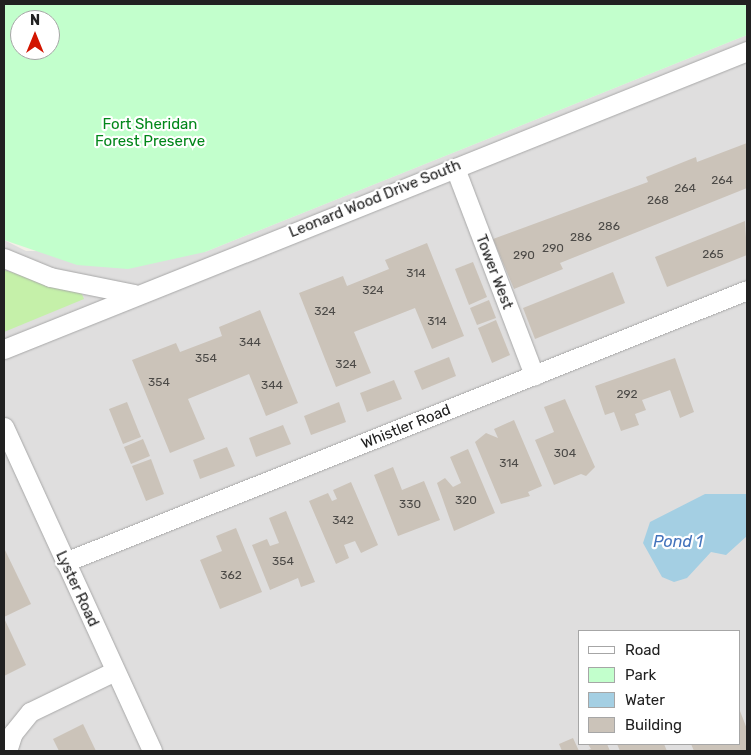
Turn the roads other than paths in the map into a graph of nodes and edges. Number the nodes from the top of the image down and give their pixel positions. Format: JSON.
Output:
{"nodes":[{"id":1,"x":747,"y":52,"type":"edge"},
{"id":2,"x":454,"y":168,"type":"junction"},
{"id":3,"x":4,"y":258,"type":"edge"},
{"id":4,"x":747,"y":290,"type":"edge"},
{"id":5,"x":134,"y":294,"type":"junction"},
{"id":6,"x":4,"y":349,"type":"edge"},
{"id":7,"x":534,"y":375,"type":"junction"},
{"id":8,"x":4,"y":427,"type":"edge"},
{"id":9,"x":10,"y":458,"type":"edge"},
{"id":10,"x":65,"y":562,"type":"junction"},
{"id":11,"x":115,"y":671,"type":"junction"},
{"id":12,"x":7,"y":751,"type":"edge"},
{"id":13,"x":152,"y":751,"type":"edge"}],
"edges":[{"from":1,"to":2,"type":"street","name":"Leonard Wood Drive South"},
{"from":2,"to":5,"type":"street","name":"Leonard Wood Drive South"},
{"from":2,"to":7,"type":"street","name":"Tower West"},
{"from":3,"to":5,"type":"street"},
{"from":4,"to":7,"type":"street","name":"Whistler Road"},
{"from":5,"to":6,"type":"street","name":"Leonard Wood Drive South"},
{"from":7,"to":10,"type":"street","name":"Whistler Road"},
{"from":8,"to":9,"type":"street","name":"Lyster Road"},
{"from":9,"to":10,"type":"street","name":"Lyster Road"},
{"from":10,"to":11,"type":"street","name":"Lyster Road"},
{"from":11,"to":12,"type":"street"},
{"from":11,"to":13,"type":"street","name":"Lyster Road"}]}
